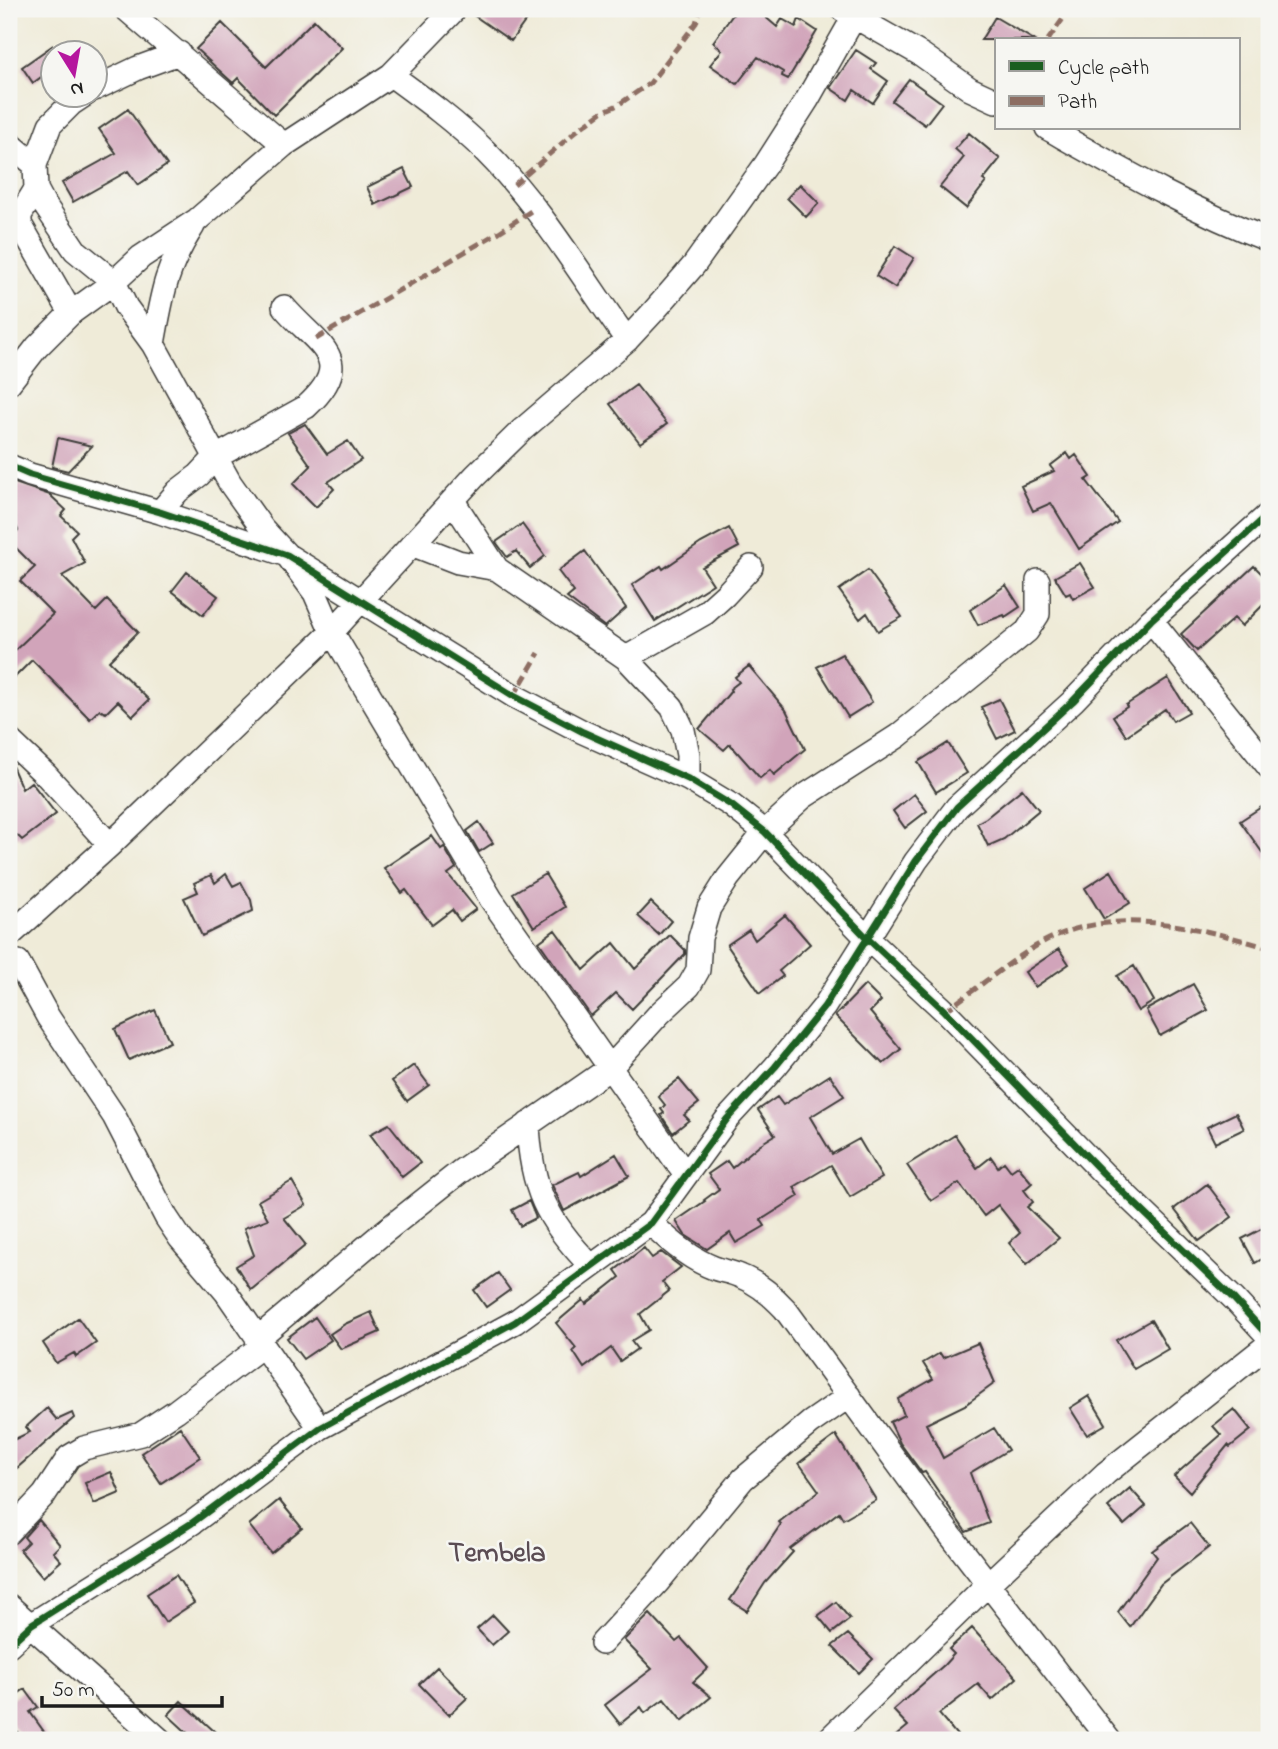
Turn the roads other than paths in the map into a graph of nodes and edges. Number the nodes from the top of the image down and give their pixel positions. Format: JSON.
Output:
{"nodes":[{"id":1,"x":126,"y":9,"type":"edge"},
{"id":2,"x":455,"y":9,"type":"edge"},
{"id":3,"x":847,"y":13,"type":"edge"},
{"id":4,"x":179,"y":53,"type":"junction"},
{"id":5,"x":391,"y":75,"type":"junction"},
{"id":6,"x":108,"y":82,"type":"edge"},
{"id":7,"x":995,"y":101,"type":"edge"},
{"id":8,"x":67,"y":108,"type":"edge"},
{"id":9,"x":1052,"y":130,"type":"edge"},
{"id":10,"x":9,"y":143,"type":"edge"},
{"id":11,"x":284,"y":145,"type":"junction"},
{"id":12,"x":35,"y":165,"type":"junction"},
{"id":13,"x":36,"y":189,"type":"junction"},
{"id":14,"x":197,"y":220,"type":"junction"},
{"id":15,"x":1269,"y":240,"type":"edge"},
{"id":16,"x":114,"y":282,"type":"junction"},
{"id":17,"x":284,"y":307,"type":"dead end"},
{"id":18,"x":71,"y":313,"type":"junction"},
{"id":19,"x":627,"y":340,"type":"junction"},
{"id":20,"x":153,"y":344,"type":"junction"},
{"id":21,"x":9,"y":383,"type":"edge"},
{"id":22,"x":216,"y":457,"type":"junction"},
{"id":23,"x":9,"y":466,"type":"edge"},
{"id":24,"x":453,"y":500,"type":"junction"},
{"id":25,"x":160,"y":513,"type":"junction"},
{"id":26,"x":1269,"y":514,"type":"edge"},
{"id":27,"x":414,"y":545,"type":"junction"},
{"id":28,"x":287,"y":555,"type":"junction"},
{"id":29,"x":751,"y":567,"type":"dead end"},
{"id":30,"x":497,"y":569,"type":"junction"},
{"id":31,"x":1038,"y":581,"type":"dead end"},
{"id":32,"x":362,"y":601,"type":"junction"},
{"id":33,"x":1151,"y":620,"type":"junction"},
{"id":34,"x":332,"y":632,"type":"junction"},
{"id":35,"x":626,"y":658,"type":"junction"},
{"id":36,"x":9,"y":740,"type":"edge"},
{"id":37,"x":1269,"y":767,"type":"edge"},
{"id":38,"x":688,"y":779,"type":"junction"},
{"id":39,"x":765,"y":832,"type":"junction"},
{"id":40,"x":110,"y":845,"type":"junction"},
{"id":41,"x":32,"y":916,"type":"junction"},
{"id":42,"x":9,"y":936,"type":"edge"},
{"id":43,"x":868,"y":939,"type":"junction"},
{"id":44,"x":13,"y":962,"type":"edge"},
{"id":45,"x":610,"y":1068,"type":"junction"},
{"id":46,"x":528,"y":1124,"type":"junction"},
{"id":47,"x":685,"y":1174,"type":"junction"},
{"id":48,"x":651,"y":1223,"type":"junction"},
{"id":49,"x":591,"y":1266,"type":"junction"},
{"id":50,"x":1269,"y":1337,"type":"edge"},
{"id":51,"x":259,"y":1342,"type":"junction"},
{"id":52,"x":1269,"y":1345,"type":"edge"},
{"id":53,"x":849,"y":1396,"type":"junction"},
{"id":54,"x":320,"y":1428,"type":"junction"},
{"id":55,"x":9,"y":1532,"type":"edge"},
{"id":56,"x":988,"y":1584,"type":"junction"},
{"id":57,"x":9,"y":1606,"type":"edge"},
{"id":58,"x":32,"y":1624,"type":"junction"},
{"id":59,"x":602,"y":1643,"type":"dead end"},
{"id":60,"x":9,"y":1645,"type":"edge"},
{"id":61,"x":160,"y":1740,"type":"edge"},
{"id":62,"x":828,"y":1740,"type":"edge"},
{"id":63,"x":1109,"y":1740,"type":"edge"}],
"edges":[{"from":1,"to":4,"type":"street"},
{"from":2,"to":5,"type":"street"},
{"from":3,"to":7,"type":"street"},
{"from":3,"to":19,"type":"street"},
{"from":4,"to":6,"type":"street"},
{"from":4,"to":11,"type":"street"},
{"from":5,"to":11,"type":"street"},
{"from":5,"to":19,"type":"street"},
{"from":8,"to":12,"type":"street"},
{"from":9,"to":15,"type":"street"},
{"from":10,"to":12,"type":"street"},
{"from":11,"to":14,"type":"street"},
{"from":12,"to":13,"type":"street"},
{"from":13,"to":16,"type":"street"},
{"from":13,"to":18,"type":"street"},
{"from":14,"to":16,"type":"street"},
{"from":14,"to":20,"type":"street"},
{"from":16,"to":18,"type":"street"},
{"from":16,"to":20,"type":"street"},
{"from":17,"to":22,"type":"street"},
{"from":18,"to":21,"type":"street"},
{"from":19,"to":24,"type":"street"},
{"from":20,"to":22,"type":"street"},
{"from":22,"to":25,"type":"street"},
{"from":22,"to":28,"type":"street"},
{"from":23,"to":25,"type":"street"},
{"from":24,"to":27,"type":"street"},
{"from":24,"to":30,"type":"street"},
{"from":25,"to":28,"type":"street"},
{"from":26,"to":33,"type":"street"},
{"from":27,"to":30,"type":"street"},
{"from":27,"to":32,"type":"street"},
{"from":28,"to":32,"type":"street"},
{"from":28,"to":34,"type":"street"},
{"from":29,"to":35,"type":"street"},
{"from":30,"to":35,"type":"street"},
{"from":31,"to":39,"type":"street"},
{"from":32,"to":34,"type":"street"},
{"from":32,"to":38,"type":"street"},
{"from":33,"to":37,"type":"street"},
{"from":33,"to":43,"type":"street"},
{"from":34,"to":40,"type":"street"},
{"from":34,"to":45,"type":"street"},
{"from":35,"to":38,"type":"street"},
{"from":36,"to":40,"type":"street"},
{"from":38,"to":39,"type":"street"},
{"from":39,"to":43,"type":"street"},
{"from":39,"to":45,"type":"street"},
{"from":40,"to":41,"type":"street"},
{"from":41,"to":42,"type":"street"},
{"from":41,"to":44,"type":"street"},
{"from":43,"to":47,"type":"street"},
{"from":43,"to":50,"type":"street"},
{"from":44,"to":51,"type":"street"},
{"from":45,"to":46,"type":"street"},
{"from":45,"to":47,"type":"street"},
{"from":46,"to":49,"type":"street"},
{"from":46,"to":51,"type":"street"},
{"from":47,"to":48,"type":"street"},
{"from":48,"to":49,"type":"street"},
{"from":48,"to":53,"type":"street"},
{"from":49,"to":54,"type":"street"},
{"from":51,"to":54,"type":"street"},
{"from":51,"to":55,"type":"street"},
{"from":52,"to":56,"type":"street"},
{"from":53,"to":56,"type":"street"},
{"from":53,"to":59,"type":"street"},
{"from":54,"to":58,"type":"street"},
{"from":56,"to":62,"type":"street"},
{"from":56,"to":63,"type":"street"},
{"from":57,"to":58,"type":"street"},
{"from":58,"to":60,"type":"street"},
{"from":58,"to":61,"type":"street"}]}
